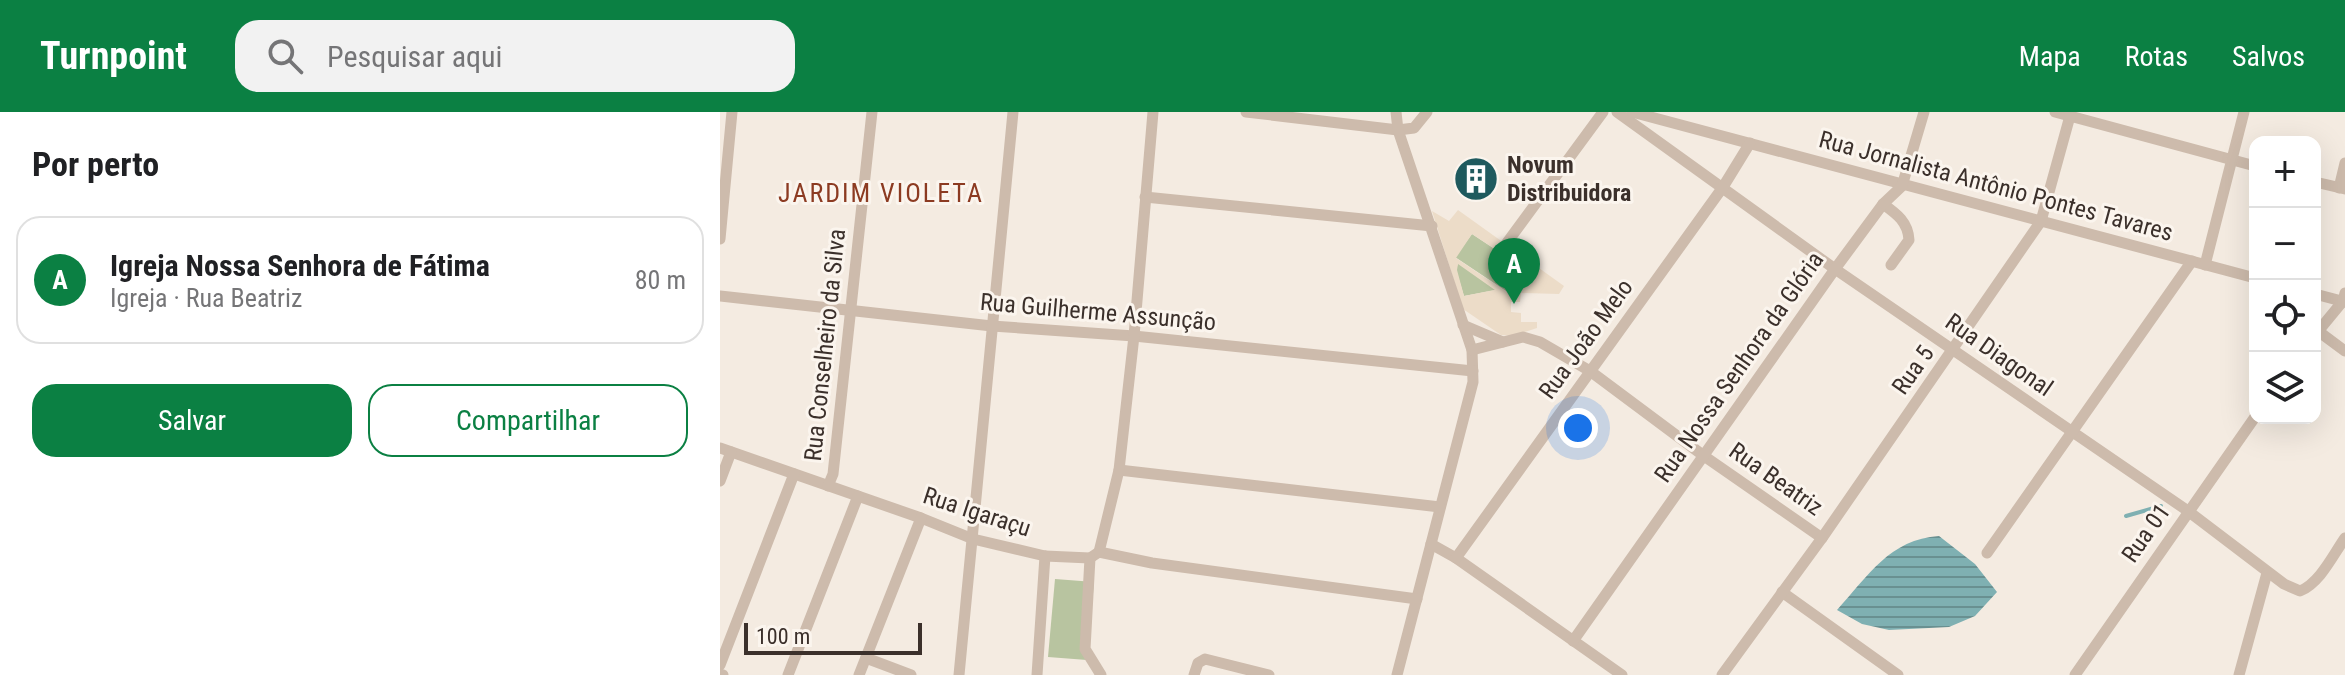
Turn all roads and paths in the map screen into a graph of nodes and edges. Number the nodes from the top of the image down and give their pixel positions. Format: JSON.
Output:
{"nodes":[{"id":1,"x":732,"y":112,"type":"edge"},
{"id":2,"x":872,"y":112,"type":"edge"},
{"id":3,"x":1013,"y":112,"type":"edge"},
{"id":4,"x":1153,"y":112,"type":"edge"},
{"id":5,"x":1246,"y":112,"type":"edge"},
{"id":6,"x":1396,"y":112,"type":"edge"},
{"id":7,"x":1427,"y":112,"type":"edge"},
{"id":8,"x":1603,"y":112,"type":"edge"},
{"id":9,"x":1617,"y":112,"type":"edge"},
{"id":10,"x":1632,"y":112,"type":"edge"},
{"id":11,"x":1924,"y":112,"type":"edge"},
{"id":12,"x":2055,"y":112,"type":"edge"},
{"id":13,"x":2244,"y":112,"type":"edge"},
{"id":14,"x":2070,"y":116,"type":"junction"},
{"id":15,"x":2105,"y":118,"type":"edge"},
{"id":16,"x":725,"y":130,"type":"edge"},
{"id":17,"x":1398,"y":130,"type":"junction"},
{"id":18,"x":1750,"y":143,"type":"junction"},
{"id":19,"x":2231,"y":160,"type":"junction"},
{"id":20,"x":2345,"y":163,"type":"edge"},
{"id":21,"x":2249,"y":164,"type":"edge"},
{"id":22,"x":2321,"y":184,"type":"edge"},
{"id":23,"x":1902,"y":186,"type":"junction"},
{"id":24,"x":1723,"y":187,"type":"junction"},
{"id":25,"x":2342,"y":189,"type":"edge"},
{"id":26,"x":722,"y":190,"type":"edge"},
{"id":27,"x":1145,"y":197,"type":"junction"},
{"id":28,"x":1883,"y":204,"type":"junction"},
{"id":29,"x":2041,"y":221,"type":"junction"},
{"id":30,"x":1432,"y":226,"type":"junction"},
{"id":31,"x":720,"y":239,"type":"edge"},
{"id":32,"x":1506,"y":244,"type":"dead end"},
{"id":33,"x":2192,"y":261,"type":"junction"},
{"id":34,"x":1891,"y":265,"type":"dead end"},
{"id":35,"x":2205,"y":265,"type":"junction"},
{"id":36,"x":1835,"y":269,"type":"junction"},
{"id":37,"x":2249,"y":276,"type":"edge"},
{"id":38,"x":2321,"y":295,"type":"edge"},
{"id":39,"x":720,"y":296,"type":"edge"},
{"id":40,"x":2344,"y":299,"type":"edge"},
{"id":41,"x":851,"y":309,"type":"junction"},
{"id":42,"x":1463,"y":325,"type":"junction"},
{"id":43,"x":992,"y":326,"type":"junction"},
{"id":44,"x":2321,"y":327,"type":"edge"},
{"id":45,"x":1134,"y":336,"type":"junction"},
{"id":46,"x":2321,"y":336,"type":"edge"},
{"id":47,"x":1503,"y":342,"type":"junction"},
{"id":48,"x":1472,"y":350,"type":"junction"},
{"id":49,"x":1953,"y":350,"type":"junction"},
{"id":50,"x":2345,"y":351,"type":"edge"},
{"id":51,"x":1473,"y":371,"type":"junction"},
{"id":52,"x":1590,"y":371,"type":"junction"},
{"id":53,"x":2250,"y":424,"type":"edge"},
{"id":54,"x":2072,"y":432,"type":"junction"},
{"id":55,"x":726,"y":450,"type":"edge"},
{"id":56,"x":1704,"y":456,"type":"junction"},
{"id":57,"x":1119,"y":470,"type":"junction"},
{"id":58,"x":794,"y":474,"type":"junction"},
{"id":59,"x":720,"y":481,"type":"edge"},
{"id":60,"x":828,"y":486,"type":"junction"},
{"id":61,"x":858,"y":496,"type":"junction"},
{"id":62,"x":1440,"y":507,"type":"junction"},
{"id":63,"x":2188,"y":511,"type":"junction"},
{"id":64,"x":921,"y":518,"type":"junction"},
{"id":65,"x":1822,"y":538,"type":"junction"},
{"id":66,"x":2345,"y":538,"type":"edge"},
{"id":67,"x":973,"y":539,"type":"junction"},
{"id":68,"x":1431,"y":544,"type":"junction"},
{"id":69,"x":1987,"y":553,"type":"dead end"},
{"id":70,"x":1094,"y":555,"type":"junction"},
{"id":71,"x":1045,"y":556,"type":"junction"},
{"id":72,"x":1456,"y":558,"type":"junction"},
{"id":73,"x":2267,"y":573,"type":"junction"},
{"id":74,"x":1782,"y":592,"type":"junction"},
{"id":75,"x":1417,"y":599,"type":"junction"},
{"id":76,"x":1573,"y":641,"type":"junction"},
{"id":77,"x":866,"y":658,"type":"junction"},
{"id":78,"x":720,"y":665,"type":"edge"},
{"id":79,"x":1896,"y":674,"type":"edge"},
{"id":80,"x":788,"y":675,"type":"edge"},
{"id":81,"x":859,"y":675,"type":"edge"},
{"id":82,"x":911,"y":675,"type":"edge"},
{"id":83,"x":959,"y":675,"type":"edge"},
{"id":84,"x":1037,"y":675,"type":"edge"},
{"id":85,"x":1101,"y":675,"type":"edge"},
{"id":86,"x":1194,"y":675,"type":"edge"},
{"id":87,"x":1269,"y":675,"type":"edge"},
{"id":88,"x":1397,"y":675,"type":"edge"},
{"id":89,"x":1622,"y":675,"type":"edge"},
{"id":90,"x":1722,"y":675,"type":"edge"},
{"id":91,"x":2075,"y":675,"type":"edge"},
{"id":92,"x":2239,"y":675,"type":"edge"}],
"edges":[{"from":1,"to":16,"type":"street"},
{"from":2,"to":41,"type":"street","name":"Rua Conselheiro da Silva"},
{"from":3,"to":43,"type":"street"},
{"from":4,"to":27,"type":"street"},
{"from":5,"to":17,"type":"street"},
{"from":6,"to":17,"type":"street"},
{"from":7,"to":17,"type":"street"},
{"from":8,"to":32,"type":"street"},
{"from":9,"to":24,"type":"street","name":"Rua Diagonal"},
{"from":10,"to":18,"type":"street","name":"Rua Jornalista Antônio Pontes Tavares"},
{"from":11,"to":23,"type":"street","name":"Rua Nossa Senhora da Glória"},
{"from":12,"to":14,"type":"street"},
{"from":13,"to":19,"type":"street"},
{"from":14,"to":15,"type":"street"},
{"from":14,"to":29,"type":"street","name":"Rua 5"},
{"from":15,"to":19,"type":"street"},
{"from":16,"to":26,"type":"street"},
{"from":17,"to":30,"type":"street"},
{"from":18,"to":23,"type":"street","name":"Rua Jornalista Antônio Pontes Tavares"},
{"from":18,"to":24,"type":"street","name":"Rua João Melo"},
{"from":19,"to":21,"type":"street"},
{"from":19,"to":35,"type":"street"},
{"from":20,"to":25,"type":"street"},
{"from":22,"to":25,"type":"street"},
{"from":23,"to":28,"type":"street","name":"Rua Nossa Senhora da Glória"},
{"from":23,"to":29,"type":"street","name":"Rua Jornalista Antônio Pontes Tavares"},
{"from":24,"to":36,"type":"street","name":"Rua Diagonal"},
{"from":24,"to":52,"type":"street","name":"Rua João Melo"},
{"from":26,"to":31,"type":"street"},
{"from":27,"to":30,"type":"street"},
{"from":27,"to":45,"type":"street"},
{"from":28,"to":34,"type":"street"},
{"from":28,"to":36,"type":"street","name":"Rua Nossa Senhora da Glória"},
{"from":29,"to":33,"type":"street","name":"Rua Jornalista Antônio Pontes Tavares"},
{"from":29,"to":49,"type":"street","name":"Rua 5"},
{"from":30,"to":42,"type":"street"},
{"from":33,"to":35,"type":"street","name":"Rua Jornalista Antônio Pontes Tavares"},
{"from":33,"to":54,"type":"street"},
{"from":35,"to":37,"type":"street","name":"Rua Jornalista Antônio Pontes Tavares"},
{"from":36,"to":49,"type":"street","name":"Rua Diagonal"},
{"from":36,"to":56,"type":"street","name":"Rua Nossa Senhora da Glória"},
{"from":38,"to":40,"type":"street"},
{"from":39,"to":41,"type":"street","name":"Rua Guilherme Assunção"},
{"from":40,"to":44,"type":"street"},
{"from":41,"to":43,"type":"street","name":"Rua Guilherme Assunção"},
{"from":41,"to":60,"type":"street","name":"Rua Conselheiro da Silva"},
{"from":42,"to":47,"type":"street","name":"Rua Beatriz"},
{"from":42,"to":48,"type":"street"},
{"from":43,"to":45,"type":"street","name":"Rua Guilherme Assunção"},
{"from":43,"to":67,"type":"street"},
{"from":45,"to":51,"type":"street","name":"Rua Guilherme Assunção"},
{"from":45,"to":57,"type":"street"},
{"from":46,"to":50,"type":"street"},
{"from":47,"to":48,"type":"street","name":"Rua Beatriz"},
{"from":47,"to":52,"type":"street","name":"Rua Beatriz"},
{"from":48,"to":51,"type":"street"},
{"from":49,"to":54,"type":"street","name":"Rua Diagonal"},
{"from":49,"to":65,"type":"street","name":"Rua 5"},
{"from":51,"to":62,"type":"street"},
{"from":52,"to":56,"type":"street","name":"Rua Beatriz"},
{"from":52,"to":72,"type":"street","name":"Rua João Melo"},
{"from":53,"to":63,"type":"street","name":"Rua 01"},
{"from":54,"to":63,"type":"street","name":"Rua Diagonal"},
{"from":54,"to":69,"type":"street"},
{"from":55,"to":58,"type":"street","name":"Rua Igaraçu"},
{"from":55,"to":59,"type":"street"},
{"from":56,"to":65,"type":"street","name":"Rua Beatriz"},
{"from":56,"to":76,"type":"street","name":"Rua Nossa Senhora da Glória"},
{"from":57,"to":62,"type":"street"},
{"from":57,"to":70,"type":"street"},
{"from":58,"to":60,"type":"street","name":"Rua Igaraçu"},
{"from":58,"to":78,"type":"street"},
{"from":60,"to":61,"type":"street","name":"Rua Igaraçu"},
{"from":61,"to":64,"type":"street","name":"Rua Igaraçu"},
{"from":61,"to":80,"type":"street"},
{"from":62,"to":68,"type":"street"},
{"from":63,"to":73,"type":"street","name":"Rua Diagonal"},
{"from":63,"to":91,"type":"street","name":"Rua 01"},
{"from":64,"to":67,"type":"street","name":"Rua Igaraçu"},
{"from":64,"to":77,"type":"street"},
{"from":65,"to":74,"type":"street","name":"Rua 5"},
{"from":66,"to":73,"type":"street","name":"Rua Diagonal"},
{"from":67,"to":71,"type":"street","name":"Rua Igaraçu"},
{"from":67,"to":83,"type":"street"},
{"from":68,"to":72,"type":"street"},
{"from":68,"to":75,"type":"street"},
{"from":70,"to":71,"type":"street","name":"Rua Igaraçu"},
{"from":70,"to":75,"type":"street","name":"Rua Igaraçu"},
{"from":70,"to":85,"type":"street"},
{"from":71,"to":84,"type":"street"},
{"from":72,"to":76,"type":"street"},
{"from":73,"to":92,"type":"street"},
{"from":74,"to":79,"type":"street"},
{"from":74,"to":90,"type":"street","name":"Rua 5"},
{"from":75,"to":88,"type":"street"},
{"from":76,"to":89,"type":"street"},
{"from":77,"to":81,"type":"street"},
{"from":77,"to":82,"type":"street"},
{"from":86,"to":87,"type":"street"}]}
